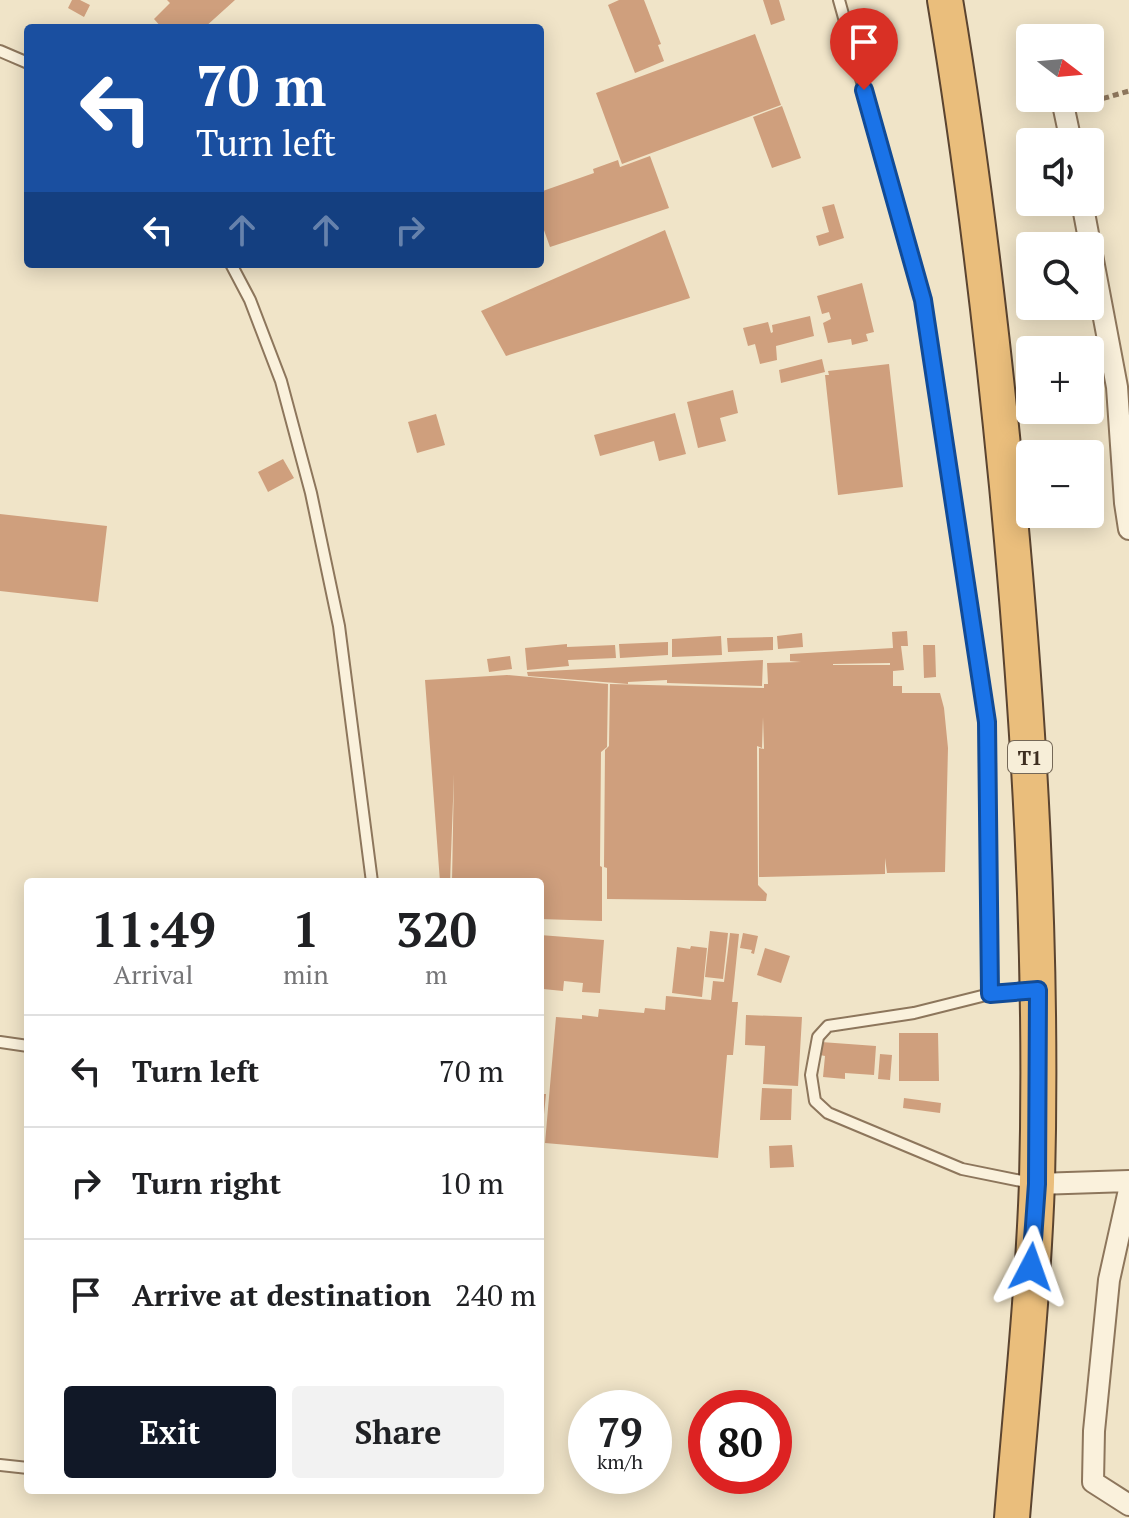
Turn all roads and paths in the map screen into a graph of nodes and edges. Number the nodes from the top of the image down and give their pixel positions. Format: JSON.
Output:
{"nodes":[{"id":1,"x":839,"y":0,"type":"edge"},
{"id":2,"x":945,"y":0,"type":"edge"},
{"id":3,"x":0,"y":51,"type":"edge"},
{"id":4,"x":24,"y":61,"type":"edge"},
{"id":5,"x":1129,"y":91,"type":"edge"},
{"id":6,"x":1104,"y":98,"type":"edge"},
{"id":7,"x":1085,"y":216,"type":"edge"},
{"id":8,"x":233,"y":268,"type":"edge"},
{"id":9,"x":1129,"y":529,"type":"edge"},
{"id":10,"x":371,"y":878,"type":"edge"},
{"id":11,"x":1038,"y":990,"type":"junction"},
{"id":12,"x":990,"y":994,"type":"junction"},
{"id":13,"x":0,"y":1042,"type":"edge"},
{"id":14,"x":24,"y":1045,"type":"edge"},
{"id":15,"x":1129,"y":1181,"type":"edge"},
{"id":16,"x":1037,"y":1184,"type":"junction"},
{"id":17,"x":1129,"y":1190,"type":"edge"},
{"id":18,"x":0,"y":1465,"type":"edge"},
{"id":19,"x":24,"y":1468,"type":"edge"},
{"id":20,"x":1129,"y":1505,"type":"edge"},
{"id":21,"x":1012,"y":1518,"type":"edge"}],
"edges":[{"from":1,"to":12,"type":"lane"},
{"from":2,"to":11,"type":"highway","number":"T1"},
{"from":3,"to":4,"type":"lane"},
{"from":5,"to":6,"type":"path"},
{"from":7,"to":9,"type":"street"},
{"from":8,"to":10,"type":"lane"},
{"from":11,"to":12,"type":"lane"},
{"from":11,"to":16,"type":"highway","number":"T1"},
{"from":12,"to":16,"type":"lane"},
{"from":13,"to":14,"type":"lane"},
{"from":15,"to":16,"type":"street"},
{"from":16,"to":21,"type":"highway","number":"T1"},
{"from":17,"to":20,"type":"street"},
{"from":18,"to":19,"type":"lane"}]}
